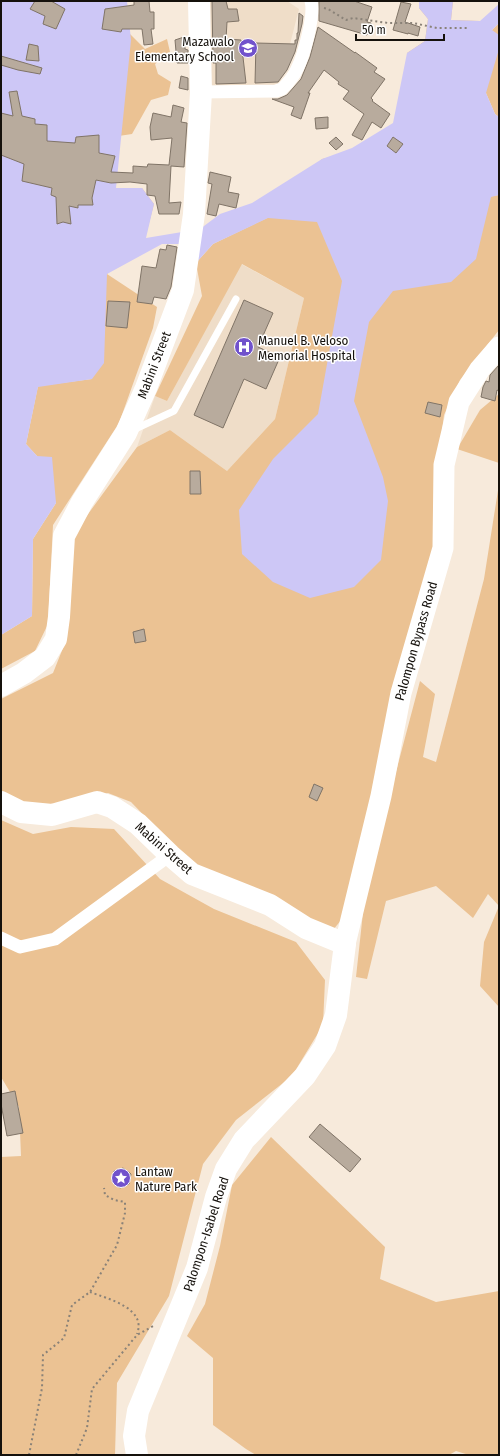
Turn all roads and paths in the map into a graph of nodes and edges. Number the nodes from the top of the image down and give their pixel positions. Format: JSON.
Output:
{"nodes":[{"id":1,"x":199,"y":1,"type":"edge"},
{"id":2,"x":312,"y":4,"type":"edge"},
{"id":3,"x":468,"y":28,"type":"dead end"},
{"id":4,"x":201,"y":92,"type":"junction"},
{"id":5,"x":236,"y":299,"type":"dead end"},
{"id":6,"x":499,"y":347,"type":"edge"},
{"id":7,"x":126,"y":433,"type":"junction"},
{"id":8,"x":1,"y":686,"type":"edge"},
{"id":9,"x":1,"y":802,"type":"edge"},
{"id":10,"x":170,"y":856,"type":"junction"},
{"id":11,"x":1,"y":938,"type":"edge"},
{"id":12,"x":345,"y":944,"type":"junction"},
{"id":13,"x":104,"y":1188,"type":"dead end"},
{"id":14,"x":90,"y":1292,"type":"junction"},
{"id":15,"x":156,"y":1325,"type":"dead end"},
{"id":16,"x":137,"y":1335,"type":"junction"},
{"id":17,"x":29,"y":1455,"type":"edge"},
{"id":18,"x":76,"y":1455,"type":"edge"},
{"id":19,"x":137,"y":1455,"type":"edge"}],
"edges":[{"from":1,"to":4,"type":"highway","name":"Mabini Street"},
{"from":2,"to":3,"type":"path"},
{"from":2,"to":4,"type":"street"},
{"from":4,"to":7,"type":"highway","name":"Mabini Street"},
{"from":5,"to":7,"type":"lane"},
{"from":6,"to":12,"type":"main road","name":"Palompon Bypass Road"},
{"from":7,"to":8,"type":"highway","name":"Mabini Street"},
{"from":9,"to":10,"type":"highway","name":"Mabini Street"},
{"from":10,"to":11,"type":"street"},
{"from":10,"to":12,"type":"highway","name":"Mabini Street"},
{"from":12,"to":19,"type":"highway","name":"Palompon-Isabel Road"},
{"from":13,"to":14,"type":"path"},
{"from":14,"to":16,"type":"path"},
{"from":14,"to":17,"type":"path"},
{"from":15,"to":16,"type":"path"},
{"from":16,"to":18,"type":"path"}]}
